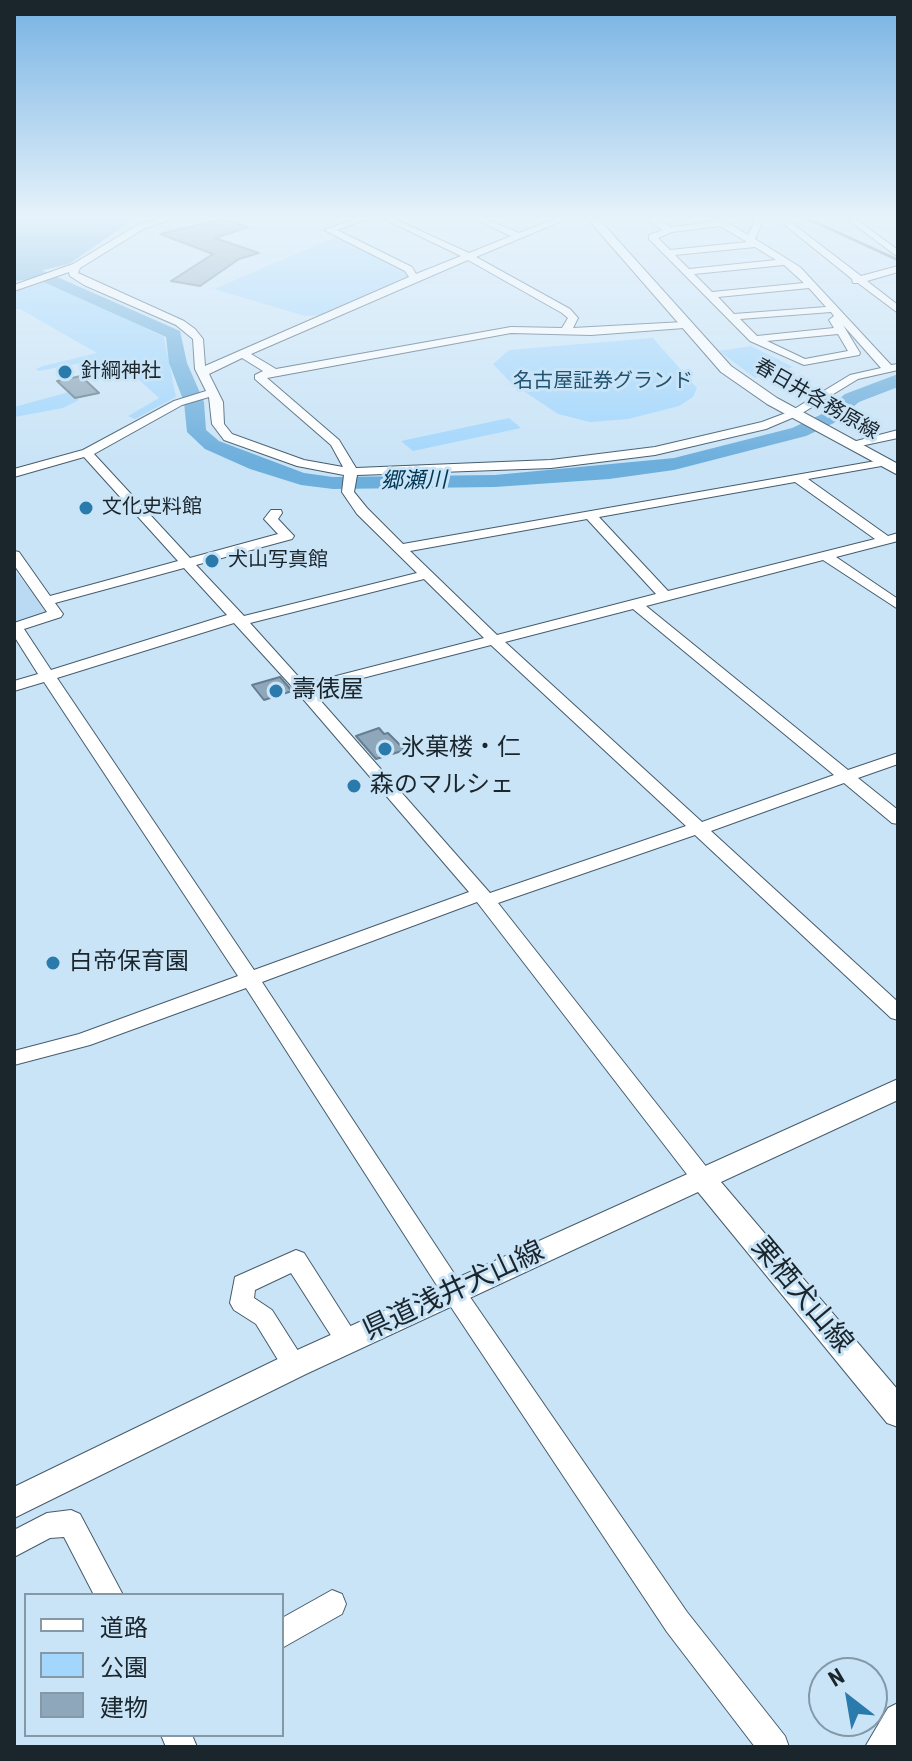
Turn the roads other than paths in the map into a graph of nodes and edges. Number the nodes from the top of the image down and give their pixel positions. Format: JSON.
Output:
{"nodes":[{"id":1,"x":125,"y":299,"type":"edge"},
{"id":2,"x":365,"y":299,"type":"edge"},
{"id":3,"x":541,"y":299,"type":"edge"},
{"id":4,"x":662,"y":299,"type":"edge"},
{"id":5,"x":713,"y":299,"type":"edge"},
{"id":6,"x":824,"y":299,"type":"edge"},
{"id":7,"x":837,"y":313,"type":"junction"},
{"id":8,"x":731,"y":317,"type":"junction"},
{"id":9,"x":573,"y":318,"type":"junction"},
{"id":10,"x":684,"y":325,"type":"junction"},
{"id":11,"x":526,"y":329,"type":"junction"},
{"id":12,"x":566,"y":331,"type":"junction"},
{"id":13,"x":840,"y":331,"type":"junction"},
{"id":14,"x":754,"y":339,"type":"junction"},
{"id":15,"x":242,"y":353,"type":"junction"},
{"id":16,"x":892,"y":367,"type":"edge"},
{"id":17,"x":205,"y":370,"type":"junction"},
{"id":18,"x":271,"y":372,"type":"junction"},
{"id":19,"x":213,"y":392,"type":"junction"},
{"id":20,"x":799,"y":416,"type":"junction"},
{"id":21,"x":898,"y":434,"type":"edge"},
{"id":22,"x":851,"y":444,"type":"junction"},
{"id":23,"x":87,"y":453,"type":"junction"},
{"id":24,"x":14,"y":461,"type":"edge"},
{"id":25,"x":883,"y":462,"type":"junction"},
{"id":26,"x":898,"y":470,"type":"edge"},
{"id":27,"x":19,"y":472,"type":"edge"},
{"id":28,"x":351,"y":474,"type":"junction"},
{"id":29,"x":798,"y":478,"type":"junction"},
{"id":30,"x":276,"y":513,"type":"dead end"},
{"id":31,"x":590,"y":515,"type":"junction"},
{"id":32,"x":891,"y":538,"type":"edge"},
{"id":33,"x":403,"y":548,"type":"junction"},
{"id":34,"x":824,"y":555,"type":"junction"},
{"id":35,"x":15,"y":557,"type":"edge"},
{"id":36,"x":188,"y":562,"type":"junction"},
{"id":37,"x":428,"y":574,"type":"junction"},
{"id":38,"x":664,"y":595,"type":"junction"},
{"id":39,"x":47,"y":601,"type":"junction"},
{"id":40,"x":634,"y":603,"type":"junction"},
{"id":41,"x":898,"y":605,"type":"edge"},
{"id":42,"x":239,"y":619,"type":"junction"},
{"id":43,"x":493,"y":639,"type":"junction"},
{"id":44,"x":49,"y":674,"type":"junction"},
{"id":45,"x":14,"y":686,"type":"edge"},
{"id":46,"x":302,"y":689,"type":"junction"},
{"id":47,"x":898,"y":758,"type":"edge"},
{"id":48,"x":845,"y":777,"type":"junction"},
{"id":49,"x":898,"y":819,"type":"edge"},
{"id":50,"x":699,"y":828,"type":"junction"},
{"id":51,"x":483,"y":898,"type":"junction"},
{"id":52,"x":251,"y":980,"type":"junction"},
{"id":53,"x":898,"y":1013,"type":"edge"},
{"id":54,"x":14,"y":1058,"type":"edge"},
{"id":55,"x":898,"y":1089,"type":"edge"},
{"id":56,"x":704,"y":1180,"type":"junction"},
{"id":57,"x":453,"y":1291,"type":"junction"},
{"id":58,"x":348,"y":1341,"type":"junction"},
{"id":59,"x":295,"y":1365,"type":"junction"},
{"id":60,"x":898,"y":1413,"type":"edge"},
{"id":61,"x":14,"y":1503,"type":"edge"},
{"id":62,"x":14,"y":1544,"type":"edge"},
{"id":63,"x":108,"y":1593,"type":"edge"},
{"id":64,"x":332,"y":1604,"type":"dead end"},
{"id":65,"x":284,"y":1633,"type":"edge"},
{"id":66,"x":898,"y":1718,"type":"edge"},
{"id":67,"x":774,"y":1747,"type":"edge"},
{"id":68,"x":880,"y":1747,"type":"edge"}],
"edges":[{"from":1,"to":17,"type":"street"},
{"from":2,"to":15,"type":"street"},
{"from":3,"to":9,"type":"street"},
{"from":4,"to":10,"type":"main road","name":"春日井各務原線"},
{"from":5,"to":8,"type":"street"},
{"from":6,"to":7,"type":"street"},
{"from":7,"to":8,"type":"street"},
{"from":7,"to":13,"type":"street"},
{"from":7,"to":16,"type":"street"},
{"from":8,"to":14,"type":"street"},
{"from":9,"to":11,"type":"street"},
{"from":9,"to":12,"type":"street"},
{"from":10,"to":12,"type":"street"},
{"from":10,"to":20,"type":"main road","name":"春日井各務原線"},
{"from":11,"to":12,"type":"street"},
{"from":11,"to":18,"type":"street"},
{"from":13,"to":14,"type":"street"},
{"from":13,"to":14,"type":"street"},
{"from":15,"to":17,"type":"street"},
{"from":15,"to":18,"type":"street"},
{"from":16,"to":20,"type":"street"},
{"from":17,"to":19,"type":"street"},
{"from":18,"to":28,"type":"street"},
{"from":19,"to":23,"type":"street"},
{"from":19,"to":28,"type":"street"},
{"from":20,"to":22,"type":"main road","name":"春日井各務原線"},
{"from":20,"to":28,"type":"street"},
{"from":21,"to":22,"type":"street"},
{"from":22,"to":25,"type":"main road","name":"春日井各務原線"},
{"from":23,"to":27,"type":"street"},
{"from":23,"to":36,"type":"street"},
{"from":24,"to":27,"type":"street"},
{"from":25,"to":26,"type":"main road","name":"春日井各務原線"},
{"from":25,"to":29,"type":"street"},
{"from":28,"to":33,"type":"street"},
{"from":29,"to":31,"type":"street"},
{"from":29,"to":32,"type":"street"},
{"from":30,"to":36,"type":"street"},
{"from":31,"to":33,"type":"street"},
{"from":31,"to":38,"type":"street"},
{"from":32,"to":34,"type":"street"},
{"from":33,"to":37,"type":"street"},
{"from":34,"to":38,"type":"street"},
{"from":34,"to":41,"type":"street"},
{"from":35,"to":39,"type":"street"},
{"from":36,"to":39,"type":"street"},
{"from":36,"to":42,"type":"street"},
{"from":37,"to":42,"type":"street"},
{"from":37,"to":43,"type":"street"},
{"from":38,"to":40,"type":"street"},
{"from":39,"to":44,"type":"street"},
{"from":40,"to":43,"type":"street"},
{"from":40,"to":48,"type":"street"},
{"from":42,"to":44,"type":"street"},
{"from":42,"to":46,"type":"street"},
{"from":43,"to":46,"type":"street"},
{"from":43,"to":50,"type":"street"},
{"from":44,"to":45,"type":"street"},
{"from":44,"to":52,"type":"street"},
{"from":46,"to":51,"type":"street"},
{"from":47,"to":48,"type":"street"},
{"from":48,"to":49,"type":"street"},
{"from":48,"to":50,"type":"street"},
{"from":50,"to":51,"type":"street"},
{"from":50,"to":53,"type":"street"},
{"from":51,"to":52,"type":"street"},
{"from":51,"to":56,"type":"street"},
{"from":52,"to":54,"type":"street"},
{"from":52,"to":57,"type":"street"},
{"from":55,"to":56,"type":"main road","name":"県道浅井犬山線"},
{"from":56,"to":57,"type":"main road","name":"県道浅井犬山線"},
{"from":56,"to":60,"type":"main road","name":"栗栖犬山線"},
{"from":57,"to":58,"type":"main road","name":"県道浅井犬山線"},
{"from":57,"to":67,"type":"street"},
{"from":58,"to":59,"type":"main road","name":"県道浅井犬山線"},
{"from":58,"to":59,"type":"street"},
{"from":59,"to":61,"type":"main road","name":"県道浅井犬山線"},
{"from":62,"to":63,"type":"street"},
{"from":64,"to":65,"type":"street"},
{"from":66,"to":68,"type":"street"}]}
